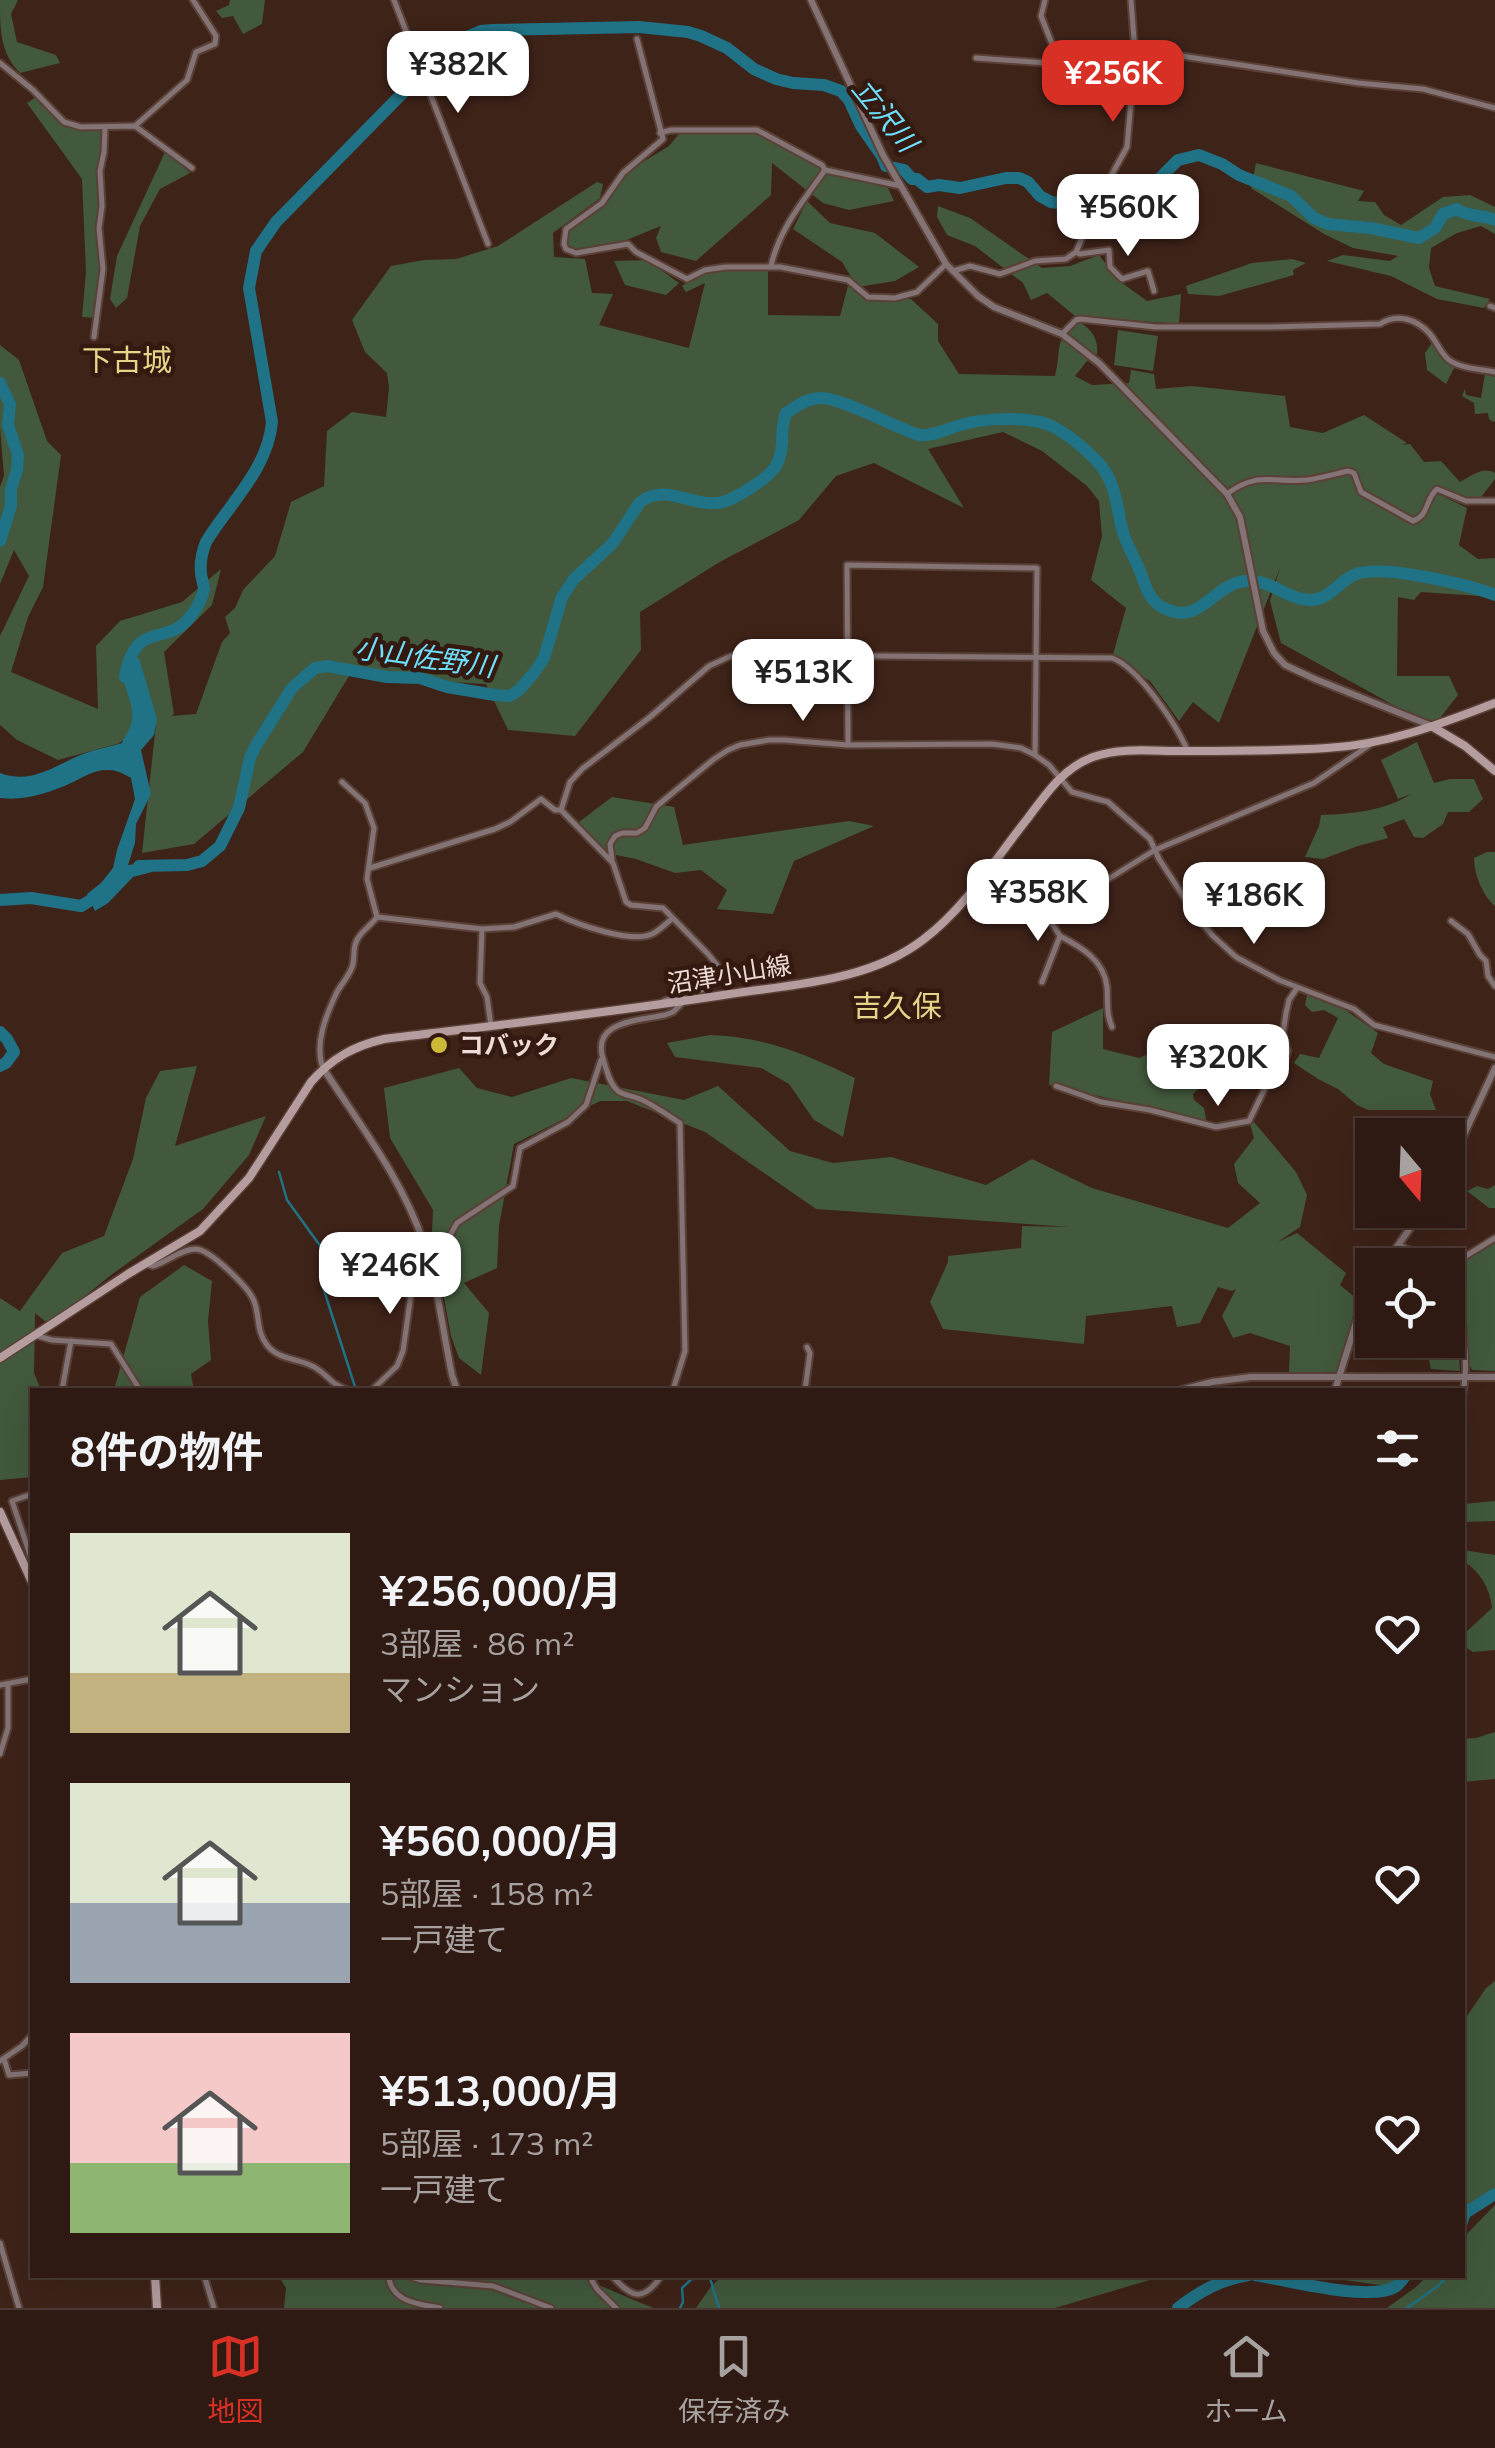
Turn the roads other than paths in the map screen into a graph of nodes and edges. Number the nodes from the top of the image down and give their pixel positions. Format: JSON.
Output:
{"nodes":[{"id":1,"x":194,"y":0,"type":"edge"},
{"id":2,"x":394,"y":0,"type":"edge"},
{"id":3,"x":811,"y":0,"type":"edge"},
{"id":4,"x":1045,"y":0,"type":"edge"},
{"id":5,"x":1131,"y":0,"type":"edge"},
{"id":6,"x":637,"y":39,"type":"dead end"},
{"id":7,"x":1135,"y":54,"type":"junction"},
{"id":8,"x":976,"y":58,"type":"dead end"},
{"id":9,"x":0,"y":63,"type":"edge"},
{"id":10,"x":1060,"y":64,"type":"junction"},
{"id":11,"x":1495,"y":108,"type":"edge"},
{"id":12,"x":135,"y":126,"type":"junction"},
{"id":13,"x":105,"y":128,"type":"junction"},
{"id":14,"x":660,"y":133,"type":"junction"},
{"id":15,"x":192,"y":168,"type":"dead end"},
{"id":16,"x":824,"y":170,"type":"junction"},
{"id":17,"x":901,"y":186,"type":"junction"},
{"id":18,"x":488,"y":244,"type":"dead end"},
{"id":19,"x":1076,"y":252,"type":"junction"},
{"id":20,"x":946,"y":264,"type":"junction"},
{"id":21,"x":770,"y":267,"type":"junction"},
{"id":22,"x":953,"y":272,"type":"junction"},
{"id":23,"x":1154,"y":291,"type":"dead end"},
{"id":24,"x":1062,"y":334,"type":"junction"},
{"id":25,"x":94,"y":337,"type":"dead end"},
{"id":26,"x":1495,"y":372,"type":"edge"},
{"id":27,"x":1228,"y":494,"type":"junction"},
{"id":28,"x":1495,"y":501,"type":"edge"},
{"id":29,"x":847,"y":655,"type":"junction"},
{"id":30,"x":1036,"y":656,"type":"junction"},
{"id":31,"x":1495,"y":703,"type":"edge"},
{"id":32,"x":1433,"y":727,"type":"junction"},
{"id":33,"x":1374,"y":742,"type":"junction"},
{"id":34,"x":848,"y":745,"type":"junction"},
{"id":35,"x":1188,"y":752,"type":"junction"},
{"id":36,"x":1035,"y":755,"type":"junction"},
{"id":37,"x":1495,"y":770,"type":"edge"},
{"id":38,"x":1058,"y":779,"type":"junction"},
{"id":39,"x":342,"y":782,"type":"dead end"},
{"id":40,"x":561,"y":810,"type":"junction"},
{"id":41,"x":1154,"y":850,"type":"junction"},
{"id":42,"x":613,"y":863,"type":"junction"},
{"id":43,"x":370,"y":868,"type":"junction"},
{"id":44,"x":970,"y":894,"type":"junction"},
{"id":45,"x":1052,"y":914,"type":"junction"},
{"id":46,"x":377,"y":916,"type":"junction"},
{"id":47,"x":674,"y":918,"type":"junction"},
{"id":48,"x":1452,"y":921,"type":"dead end"},
{"id":49,"x":482,"y":929,"type":"junction"},
{"id":50,"x":1060,"y":936,"type":"junction"},
{"id":51,"x":1042,"y":982,"type":"dead end"},
{"id":52,"x":1495,"y":986,"type":"edge"},
{"id":53,"x":1297,"y":988,"type":"junction"},
{"id":54,"x":683,"y":1001,"type":"junction"},
{"id":55,"x":652,"y":1006,"type":"junction"},
{"id":56,"x":491,"y":1026,"type":"junction"},
{"id":57,"x":1112,"y":1027,"type":"dead end"},
{"id":58,"x":602,"y":1057,"type":"junction"},
{"id":59,"x":1495,"y":1057,"type":"edge"},
{"id":60,"x":323,"y":1068,"type":"junction"},
{"id":61,"x":1495,"y":1068,"type":"edge"},
{"id":62,"x":1056,"y":1086,"type":"dead end"},
{"id":63,"x":1465,"y":1132,"type":"edge"},
{"id":64,"x":1410,"y":1228,"type":"edge"},
{"id":65,"x":1495,"y":1238,"type":"edge"},
{"id":66,"x":1399,"y":1244,"type":"junction"},
{"id":67,"x":1396,"y":1248,"type":"edge"},
{"id":68,"x":1407,"y":1248,"type":"edge"},
{"id":69,"x":1465,"y":1254,"type":"edge"},
{"id":70,"x":429,"y":1262,"type":"junction"},
{"id":71,"x":145,"y":1264,"type":"junction"},
{"id":72,"x":1355,"y":1327,"type":"edge"},
{"id":73,"x":35,"y":1335,"type":"junction"},
{"id":74,"x":71,"y":1341,"type":"junction"},
{"id":75,"x":808,"y":1347,"type":"dead end"},
{"id":76,"x":1465,"y":1351,"type":"edge"},
{"id":77,"x":0,"y":1358,"type":"edge"},
{"id":78,"x":1467,"y":1376,"type":"junction"},
{"id":79,"x":1495,"y":1377,"type":"edge"},
{"id":80,"x":1340,"y":1378,"type":"junction"},
{"id":81,"x":62,"y":1388,"type":"edge"},
{"id":82,"x":139,"y":1388,"type":"edge"},
{"id":83,"x":343,"y":1388,"type":"edge"},
{"id":84,"x":374,"y":1388,"type":"edge"},
{"id":85,"x":456,"y":1388,"type":"edge"},
{"id":86,"x":675,"y":1388,"type":"edge"},
{"id":87,"x":805,"y":1388,"type":"edge"},
{"id":88,"x":1189,"y":1388,"type":"edge"},
{"id":89,"x":1336,"y":1388,"type":"edge"},
{"id":90,"x":1464,"y":1388,"type":"edge"},
{"id":91,"x":30,"y":1495,"type":"edge"},
{"id":92,"x":0,"y":1512,"type":"edge"},
{"id":93,"x":30,"y":1556,"type":"edge"},
{"id":94,"x":30,"y":1573,"type":"edge"},
{"id":95,"x":30,"y":1679,"type":"edge"},
{"id":96,"x":4,"y":1685,"type":"edge"},
{"id":97,"x":0,"y":1754,"type":"edge"},
{"id":98,"x":30,"y":2036,"type":"edge"},
{"id":99,"x":2,"y":2060,"type":"edge"},
{"id":100,"x":30,"y":2073,"type":"edge"},
{"id":101,"x":0,"y":2242,"type":"edge"},
{"id":102,"x":155,"y":2278,"type":"edge"},
{"id":103,"x":205,"y":2278,"type":"edge"},
{"id":104,"x":391,"y":2278,"type":"edge"},
{"id":105,"x":415,"y":2278,"type":"edge"},
{"id":106,"x":594,"y":2278,"type":"edge"},
{"id":107,"x":614,"y":2278,"type":"edge"},
{"id":108,"x":660,"y":2278,"type":"edge"},
{"id":109,"x":19,"y":2308,"type":"edge"},
{"id":110,"x":156,"y":2308,"type":"edge"},
{"id":111,"x":214,"y":2308,"type":"edge"},
{"id":112,"x":440,"y":2308,"type":"edge"},
{"id":113,"x":551,"y":2308,"type":"edge"},
{"id":114,"x":616,"y":2308,"type":"edge"}],
"edges":[{"from":1,"to":12,"type":"street"},
{"from":2,"to":18,"type":"street"},
{"from":3,"to":17,"type":"street"},
{"from":4,"to":10,"type":"street"},
{"from":5,"to":7,"type":"street"},
{"from":6,"to":14,"type":"street"},
{"from":7,"to":10,"type":"street"},
{"from":7,"to":11,"type":"street"},
{"from":7,"to":19,"type":"street"},
{"from":8,"to":10,"type":"street"},
{"from":9,"to":13,"type":"street"},
{"from":12,"to":13,"type":"street"},
{"from":12,"to":15,"type":"street"},
{"from":13,"to":25,"type":"street"},
{"from":14,"to":16,"type":"street"},
{"from":14,"to":21,"type":"street"},
{"from":16,"to":17,"type":"street"},
{"from":16,"to":21,"type":"street"},
{"from":17,"to":20,"type":"street"},
{"from":19,"to":22,"type":"street"},
{"from":19,"to":23,"type":"street"},
{"from":20,"to":21,"type":"street"},
{"from":20,"to":22,"type":"street"},
{"from":22,"to":24,"type":"street"},
{"from":24,"to":26,"type":"street"},
{"from":24,"to":27,"type":"street"},
{"from":27,"to":28,"type":"street"},
{"from":27,"to":32,"type":"street"},
{"from":29,"to":30,"type":"street"},
{"from":29,"to":30,"type":"street"},
{"from":29,"to":34,"type":"street"},
{"from":29,"to":40,"type":"street"},
{"from":30,"to":35,"type":"street"},
{"from":30,"to":36,"type":"street"},
{"from":31,"to":32,"type":"main road","name":"沼津小山線"},
{"from":32,"to":33,"type":"main road","name":"沼津小山線"},
{"from":32,"to":37,"type":"main road"},
{"from":33,"to":35,"type":"main road","name":"沼津小山線"},
{"from":33,"to":41,"type":"street"},
{"from":34,"to":36,"type":"street"},
{"from":34,"to":42,"type":"street"},
{"from":35,"to":38,"type":"main road","name":"沼津小山線"},
{"from":36,"to":38,"type":"street"},
{"from":38,"to":41,"type":"street"},
{"from":38,"to":44,"type":"main road","name":"沼津小山線"},
{"from":39,"to":43,"type":"street"},
{"from":40,"to":42,"type":"street"},
{"from":40,"to":43,"type":"street"},
{"from":41,"to":45,"type":"street"},
{"from":41,"to":53,"type":"street"},
{"from":42,"to":47,"type":"street"},
{"from":43,"to":46,"type":"street"},
{"from":44,"to":45,"type":"street"},
{"from":44,"to":54,"type":"main road","name":"沼津小山線"},
{"from":45,"to":50,"type":"street"},
{"from":46,"to":49,"type":"street"},
{"from":46,"to":60,"type":"street"},
{"from":47,"to":49,"type":"street"},
{"from":47,"to":55,"type":"street"},
{"from":48,"to":52,"type":"street"},
{"from":49,"to":56,"type":"street"},
{"from":50,"to":51,"type":"street"},
{"from":50,"to":57,"type":"street"},
{"from":53,"to":59,"type":"street"},
{"from":53,"to":62,"type":"street"},
{"from":54,"to":55,"type":"main road","name":"沼津小山線"},
{"from":54,"to":58,"type":"street"},
{"from":55,"to":56,"type":"main road","name":"沼津小山線"},
{"from":56,"to":60,"type":"main road","name":"沼津小山線"},
{"from":58,"to":70,"type":"street"},
{"from":58,"to":86,"type":"street"},
{"from":60,"to":70,"type":"street"},
{"from":60,"to":71,"type":"main road","name":"沼津小山線"},
{"from":61,"to":63,"type":"street"},
{"from":64,"to":66,"type":"street"},
{"from":65,"to":69,"type":"street"},
{"from":66,"to":67,"type":"street"},
{"from":66,"to":68,"type":"street"},
{"from":70,"to":84,"type":"street"},
{"from":70,"to":85,"type":"street"},
{"from":71,"to":73,"type":"main road","name":"沼津小山線"},
{"from":71,"to":83,"type":"street"},
{"from":72,"to":80,"type":"street"},
{"from":73,"to":74,"type":"street"},
{"from":73,"to":77,"type":"main road","name":"沼津小山線"},
{"from":74,"to":81,"type":"street"},
{"from":74,"to":82,"type":"street"},
{"from":75,"to":87,"type":"street"},
{"from":76,"to":78,"type":"street"},
{"from":78,"to":79,"type":"street"},
{"from":78,"to":80,"type":"street"},
{"from":78,"to":90,"type":"street"},
{"from":80,"to":88,"type":"street"},
{"from":80,"to":89,"type":"street"},
{"from":91,"to":93,"type":"street"},
{"from":92,"to":94,"type":"main road"},
{"from":95,"to":96,"type":"street"},
{"from":96,"to":97,"type":"street"},
{"from":98,"to":99,"type":"street"},
{"from":99,"to":100,"type":"street"},
{"from":101,"to":109,"type":"street"},
{"from":102,"to":110,"type":"main road"},
{"from":103,"to":111,"type":"street"},
{"from":104,"to":112,"type":"street"},
{"from":105,"to":113,"type":"street"},
{"from":106,"to":114,"type":"street"},
{"from":107,"to":108,"type":"street"}]}
